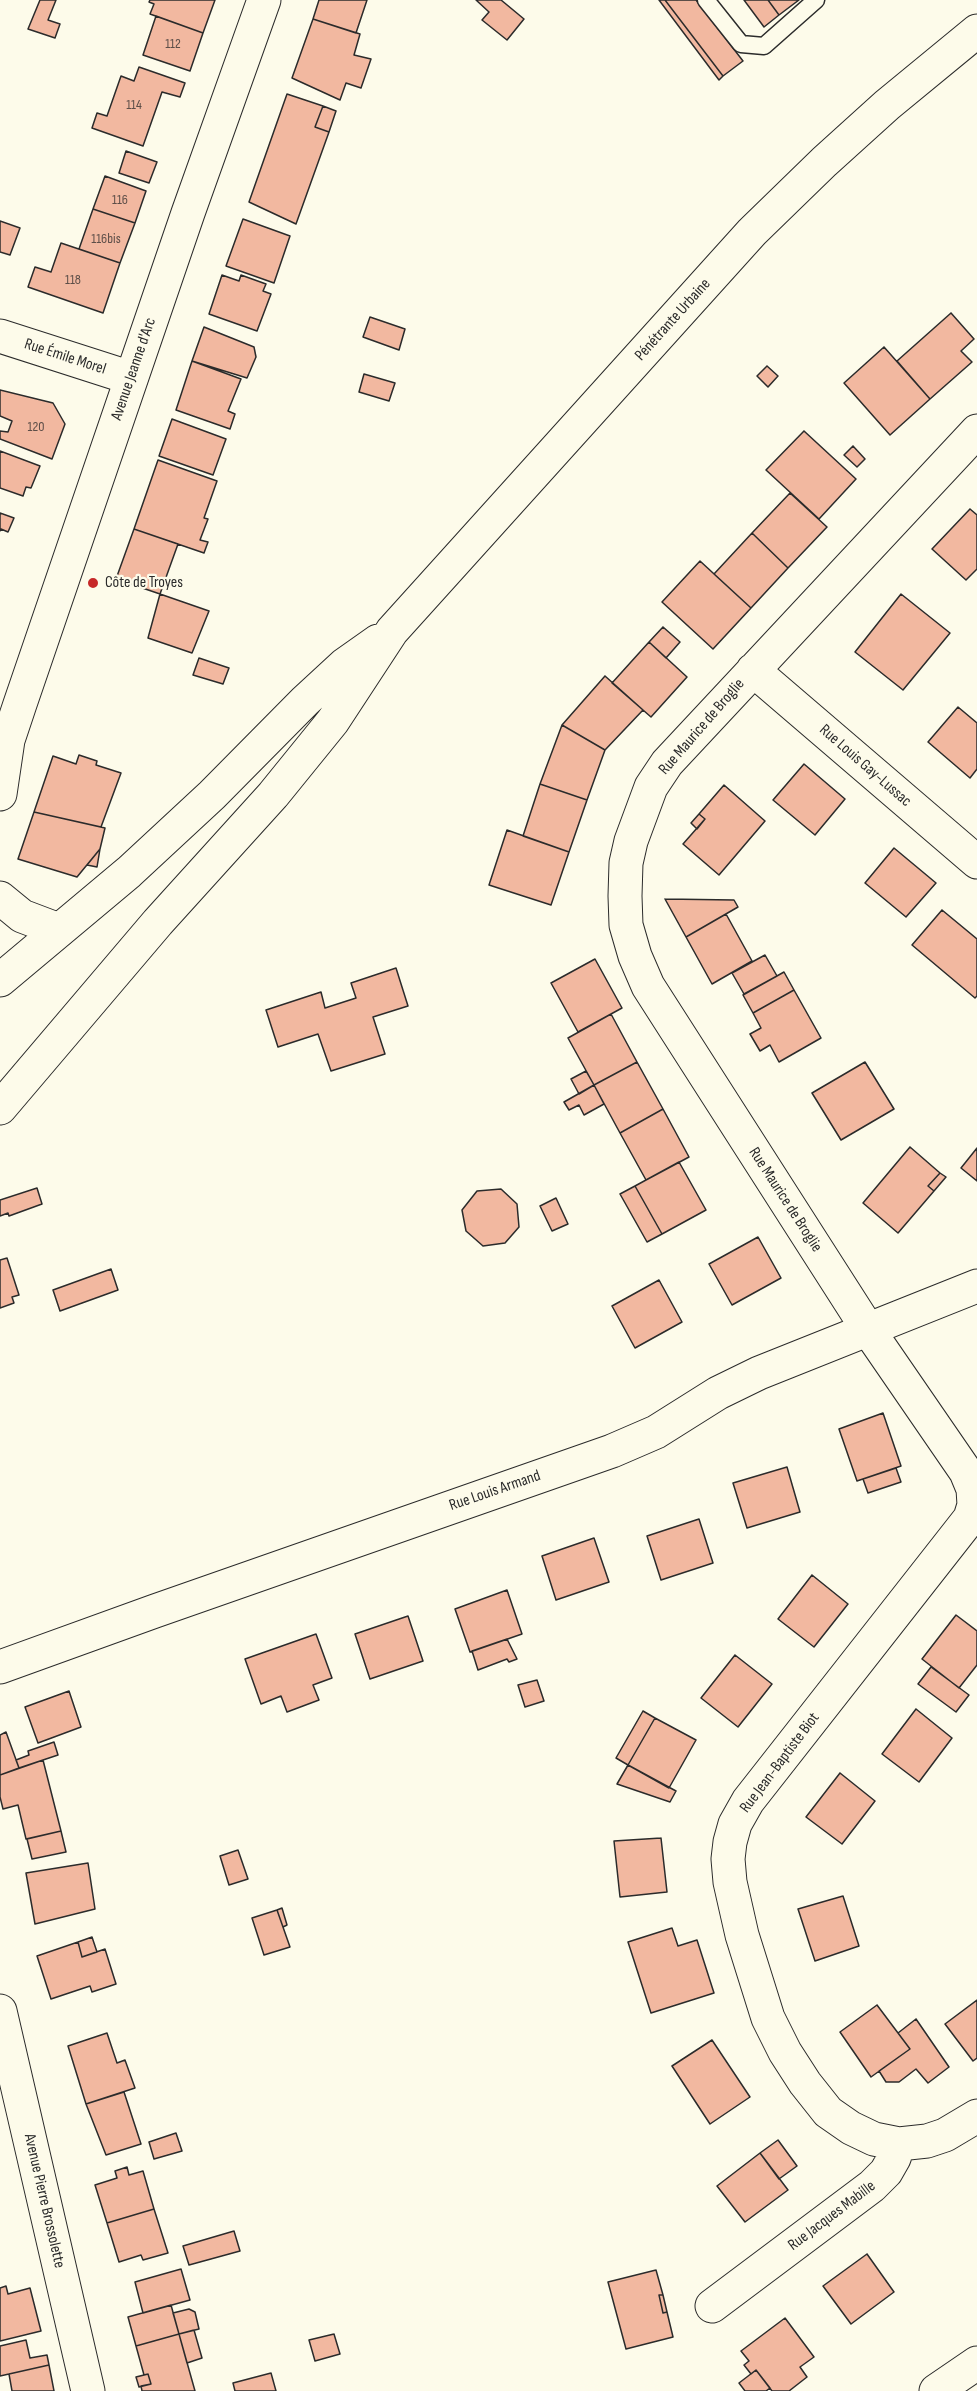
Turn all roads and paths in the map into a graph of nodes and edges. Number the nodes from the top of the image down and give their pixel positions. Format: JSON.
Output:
{"nodes":[{"id":1,"x":264,"y":0,"type":"edge"},
{"id":2,"x":706,"y":0,"type":"edge"},
{"id":3,"x":816,"y":0,"type":"edge"},
{"id":4,"x":977,"y":31,"type":"edge"},
{"id":5,"x":3,"y":337,"type":"edge"},
{"id":6,"x":131,"y":378,"type":"junction"},
{"id":7,"x":977,"y":431,"type":"edge"},
{"id":8,"x":392,"y":631,"type":"junction"},
{"id":9,"x":753,"y":670,"type":"junction"},
{"id":10,"x":3,"y":744,"type":"edge"},
{"id":11,"x":0,"y":795,"type":"edge"},
{"id":12,"x":977,"y":862,"type":"edge"},
{"id":13,"x":0,"y":898,"type":"edge"},
{"id":14,"x":59,"y":930,"type":"junction"},
{"id":15,"x":0,"y":980,"type":"edge"},
{"id":16,"x":0,"y":1108,"type":"edge"},
{"id":17,"x":977,"y":1286,"type":"edge"},
{"id":18,"x":867,"y":1328,"type":"junction"},
{"id":19,"x":975,"y":1503,"type":"edge"},
{"id":20,"x":0,"y":1667,"type":"edge"},
{"id":21,"x":0,"y":2011,"type":"edge"},
{"id":22,"x":977,"y":2116,"type":"edge"},
{"id":23,"x":899,"y":2144,"type":"junction"},
{"id":24,"x":712,"y":2306,"type":"dead end"},
{"id":25,"x":977,"y":2363,"type":"edge"},
{"id":26,"x":88,"y":2391,"type":"edge"},
{"id":27,"x":936,"y":2391,"type":"edge"}],
"edges":[{"from":1,"to":6,"type":"street","name":"Avenue Jeanne d'Arc"},
{"from":2,"to":3,"type":"lane"},
{"from":4,"to":8,"type":"street","name":"Pénétrante Urbaine"},
{"from":5,"to":6,"type":"street","name":"Rue Émile Morel"},
{"from":6,"to":10,"type":"street","name":"Avenue Jeanne d'Arc"},
{"from":7,"to":9,"type":"street","name":"Rue Maurice de Broglie"},
{"from":8,"to":14,"type":"street"},
{"from":8,"to":16,"type":"street"},
{"from":9,"to":12,"type":"street","name":"Rue Louis Gay-Lussac"},
{"from":9,"to":18,"type":"street","name":"Rue Maurice de Broglie"},
{"from":10,"to":11,"type":"street","name":"Avenue Jeanne d'Arc"},
{"from":13,"to":14,"type":"street"},
{"from":14,"to":15,"type":"street"},
{"from":17,"to":18,"type":"street","name":"Rue Louis Armand"},
{"from":18,"to":19,"type":"street","name":"Rue Jean-Baptiste Biot"},
{"from":18,"to":20,"type":"street","name":"Rue Louis Armand"},
{"from":19,"to":23,"type":"street","name":"Rue Jean-Baptiste Biot"},
{"from":21,"to":26,"type":"street","name":"Avenue Pierre Brossolette"},
{"from":22,"to":23,"type":"street"},
{"from":23,"to":24,"type":"street","name":"Rue Jacques Mabille"},
{"from":25,"to":27,"type":"street"}]}
